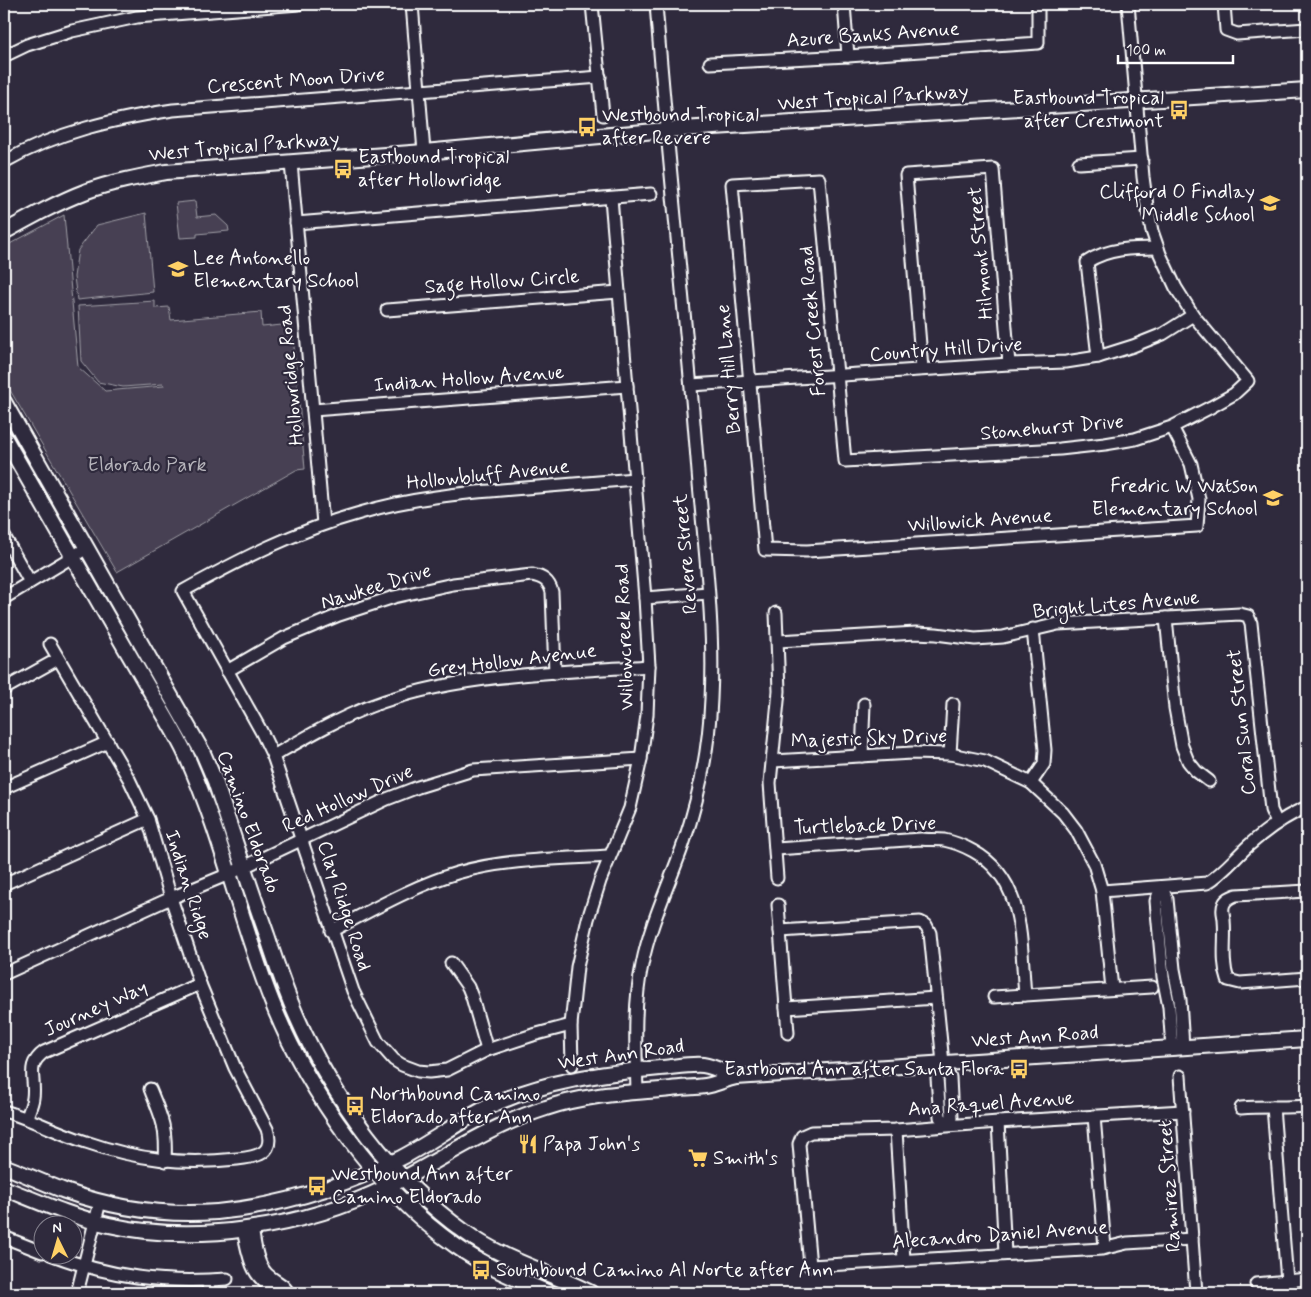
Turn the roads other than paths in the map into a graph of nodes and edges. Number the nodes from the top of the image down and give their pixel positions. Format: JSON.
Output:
{"nodes":[{"id":1,"x":299,"y":4,"type":"edge"},
{"id":2,"x":412,"y":4,"type":"edge"},
{"id":3,"x":592,"y":4,"type":"edge"},
{"id":4,"x":656,"y":4,"type":"edge"},
{"id":5,"x":844,"y":4,"type":"edge"},
{"id":6,"x":1038,"y":4,"type":"edge"},
{"id":7,"x":1128,"y":4,"type":"edge"},
{"id":8,"x":1224,"y":4,"type":"edge"},
{"id":9,"x":1307,"y":29,"type":"edge"},
{"id":10,"x":4,"y":56,"type":"edge"},
{"id":11,"x":848,"y":56,"type":"junction"},
{"id":12,"x":710,"y":63,"type":"dead end"},
{"id":13,"x":600,"y":77,"type":"junction"},
{"id":14,"x":1307,"y":90,"type":"edge"},
{"id":15,"x":419,"y":91,"type":"junction"},
{"id":16,"x":1136,"y":102,"type":"junction"},
{"id":17,"x":603,"y":115,"type":"dead end"},
{"id":18,"x":666,"y":130,"type":"junction"},
{"id":19,"x":424,"y":152,"type":"junction"},
{"id":20,"x":1142,"y":159,"type":"junction"},
{"id":21,"x":4,"y":162,"type":"edge"},
{"id":22,"x":291,"y":163,"type":"junction"},
{"id":23,"x":1079,"y":163,"type":"dead end"},
{"id":24,"x":819,"y":179,"type":"joint"},
{"id":25,"x":651,"y":194,"type":"dead end"},
{"id":26,"x":611,"y":198,"type":"junction"},
{"id":27,"x":296,"y":223,"type":"junction"},
{"id":28,"x":4,"y":232,"type":"edge"},
{"id":29,"x":1158,"y":248,"type":"junction"},
{"id":30,"x":619,"y":292,"type":"junction"},
{"id":31,"x":387,"y":310,"type":"dead end"},
{"id":32,"x":1194,"y":315,"type":"junction"},
{"id":33,"x":1098,"y":357,"type":"junction"},
{"id":34,"x":1009,"y":364,"type":"junction"},
{"id":35,"x":922,"y":369,"type":"junction"},
{"id":36,"x":836,"y":376,"type":"junction"},
{"id":37,"x":749,"y":382,"type":"junction"},
{"id":38,"x":691,"y":385,"type":"junction"},
{"id":39,"x":627,"y":386,"type":"junction"},
{"id":40,"x":4,"y":402,"type":"edge"},
{"id":41,"x":313,"y":410,"type":"junction"},
{"id":42,"x":1172,"y":427,"type":"junction"},
{"id":43,"x":4,"y":437,"type":"edge"},
{"id":44,"x":845,"y":461,"type":"joint"},
{"id":45,"x":635,"y":479,"type":"junction"},
{"id":46,"x":323,"y":524,"type":"junction"},
{"id":47,"x":4,"y":536,"type":"edge"},
{"id":48,"x":87,"y":548,"type":"junction"},
{"id":49,"x":765,"y":550,"type":"joint"},
{"id":50,"x":73,"y":557,"type":"junction"},
{"id":51,"x":30,"y":582,"type":"junction"},
{"id":52,"x":183,"y":591,"type":"joint"},
{"id":53,"x":708,"y":592,"type":"junction"},
{"id":54,"x":4,"y":598,"type":"edge"},
{"id":55,"x":645,"y":598,"type":"junction"},
{"id":56,"x":776,"y":613,"type":"dead end"},
{"id":57,"x":1248,"y":616,"type":"joint"},
{"id":58,"x":1166,"y":618,"type":"junction"},
{"id":59,"x":1034,"y":629,"type":"junction"},
{"id":60,"x":778,"y":641,"type":"junction"},
{"id":61,"x":50,"y":644,"type":"dead end"},
{"id":62,"x":58,"y":659,"type":"junction"},
{"id":63,"x":649,"y":666,"type":"junction"},
{"id":64,"x":227,"y":671,"type":"junction"},
{"id":65,"x":554,"y":673,"type":"junction"},
{"id":66,"x":4,"y":689,"type":"edge"},
{"id":67,"x":864,"y":704,"type":"dead end"},
{"id":68,"x":953,"y":704,"type":"dead end"},
{"id":69,"x":108,"y":742,"type":"junction"},
{"id":70,"x":950,"y":754,"type":"junction"},
{"id":71,"x":272,"y":756,"type":"junction"},
{"id":72,"x":862,"y":756,"type":"junction"},
{"id":73,"x":641,"y":759,"type":"junction"},
{"id":74,"x":773,"y":761,"type":"junction"},
{"id":75,"x":1210,"y":781,"type":"dead end"},
{"id":76,"x":1031,"y":783,"type":"junction"},
{"id":77,"x":4,"y":788,"type":"edge"},
{"id":78,"x":1307,"y":807,"type":"edge"},
{"id":79,"x":148,"y":818,"type":"junction"},
{"id":80,"x":1277,"y":823,"type":"junction"},
{"id":81,"x":302,"y":840,"type":"junction"},
{"id":82,"x":776,"y":849,"type":"junction"},
{"id":83,"x":609,"y":856,"type":"junction"},
{"id":84,"x":243,"y":867,"type":"junction"},
{"id":85,"x":229,"y":874,"type":"junction"},
{"id":86,"x":777,"y":878,"type":"dead end"},
{"id":87,"x":4,"y":884,"type":"edge"},
{"id":88,"x":1161,"y":887,"type":"junction"},
{"id":89,"x":1102,"y":891,"type":"junction"},
{"id":90,"x":1307,"y":891,"type":"edge"},
{"id":91,"x":171,"y":898,"type":"junction"},
{"id":92,"x":778,"y":905,"type":"dead end"},
{"id":93,"x":331,"y":931,"type":"junction"},
{"id":94,"x":780,"y":931,"type":"junction"},
{"id":95,"x":451,"y":963,"type":"dead end"},
{"id":96,"x":4,"y":974,"type":"edge"},
{"id":97,"x":1307,"y":978,"type":"edge"},
{"id":98,"x":200,"y":984,"type":"junction"},
{"id":99,"x":1152,"y":987,"type":"dead end"},
{"id":100,"x":1112,"y":989,"type":"junction"},
{"id":101,"x":1025,"y":994,"type":"junction"},
{"id":102,"x":994,"y":997,"type":"dead end"},
{"id":103,"x":936,"y":998,"type":"junction"},
{"id":104,"x":786,"y":1008,"type":"junction"},
{"id":105,"x":571,"y":1025,"type":"junction"},
{"id":106,"x":788,"y":1033,"type":"dead end"},
{"id":107,"x":1307,"y":1039,"type":"edge"},
{"id":108,"x":1178,"y":1047,"type":"junction"},
{"id":109,"x":487,"y":1050,"type":"junction"},
{"id":110,"x":572,"y":1065,"type":"dead end"},
{"id":111,"x":943,"y":1066,"type":"junction"},
{"id":112,"x":636,"y":1070,"type":"junction"},
{"id":113,"x":1180,"y":1076,"type":"dead end"},
{"id":114,"x":736,"y":1077,"type":"junction"},
{"id":115,"x":150,"y":1089,"type":"dead end"},
{"id":116,"x":637,"y":1092,"type":"junction"},
{"id":117,"x":1273,"y":1106,"type":"junction"},
{"id":118,"x":1307,"y":1106,"type":"edge"},
{"id":119,"x":1241,"y":1108,"type":"dead end"},
{"id":120,"x":4,"y":1111,"type":"edge"},
{"id":121,"x":1183,"y":1112,"type":"junction"},
{"id":122,"x":1094,"y":1116,"type":"junction"},
{"id":123,"x":27,"y":1117,"type":"junction"},
{"id":124,"x":998,"y":1122,"type":"junction"},
{"id":125,"x":948,"y":1125,"type":"junction"},
{"id":126,"x":896,"y":1130,"type":"junction"},
{"id":127,"x":165,"y":1161,"type":"junction"},
{"id":128,"x":390,"y":1162,"type":"junction"},
{"id":129,"x":4,"y":1166,"type":"edge"},
{"id":130,"x":374,"y":1170,"type":"junction"},
{"id":131,"x":404,"y":1178,"type":"junction"},
{"id":132,"x":388,"y":1187,"type":"junction"},
{"id":133,"x":4,"y":1188,"type":"edge"},
{"id":134,"x":100,"y":1202,"type":"junction"},
{"id":135,"x":95,"y":1222,"type":"junction"},
{"id":136,"x":247,"y":1229,"type":"junction"},
{"id":137,"x":4,"y":1237,"type":"edge"},
{"id":138,"x":1192,"y":1240,"type":"junction"},
{"id":139,"x":32,"y":1248,"type":"edge"},
{"id":140,"x":1105,"y":1248,"type":"junction"},
{"id":141,"x":1005,"y":1254,"type":"junction"},
{"id":142,"x":904,"y":1260,"type":"junction"},
{"id":143,"x":79,"y":1264,"type":"edge"},
{"id":144,"x":486,"y":1264,"type":"junction"},
{"id":145,"x":85,"y":1266,"type":"junction"},
{"id":146,"x":810,"y":1266,"type":"joint"},
{"id":147,"x":556,"y":1278,"type":"junction"},
{"id":148,"x":227,"y":1279,"type":"dead end"},
{"id":149,"x":1307,"y":1279,"type":"edge"},
{"id":150,"x":208,"y":1281,"type":"junction"},
{"id":151,"x":1288,"y":1281,"type":"junction"},
{"id":152,"x":1256,"y":1284,"type":"dead end"},
{"id":153,"x":77,"y":1293,"type":"edge"},
{"id":154,"x":209,"y":1293,"type":"edge"},
{"id":155,"x":278,"y":1293,"type":"edge"},
{"id":156,"x":288,"y":1293,"type":"edge"},
{"id":157,"x":550,"y":1293,"type":"edge"},
{"id":158,"x":573,"y":1293,"type":"edge"},
{"id":159,"x":591,"y":1293,"type":"edge"},
{"id":160,"x":1196,"y":1293,"type":"edge"}],
"edges":[{"from":1,"to":10,"type":"street"},
{"from":2,"to":15,"type":"street"},
{"from":3,"to":13,"type":"street"},
{"from":4,"to":18,"type":"street","name":"Revere Street"},
{"from":5,"to":11,"type":"street"},
{"from":6,"to":11,"type":"street","name":"Azure Banks Avenue"},
{"from":7,"to":16,"type":"street"},
{"from":8,"to":9,"type":"street"},
{"from":11,"to":12,"type":"street","name":"Azure Banks Avenue"},
{"from":13,"to":15,"type":"street","name":"Crescent Moon Drive"},
{"from":13,"to":17,"type":"street"},
{"from":14,"to":16,"type":"main road","name":"West Tropical Parkway"},
{"from":15,"to":19,"type":"street"},
{"from":15,"to":21,"type":"street","name":"Crescent Moon Drive"},
{"from":16,"to":18,"type":"main road","name":"West Tropical Parkway"},
{"from":16,"to":20,"type":"street"},
{"from":18,"to":19,"type":"main road","name":"West Tropical Parkway"},
{"from":18,"to":38,"type":"street","name":"Revere Street"},
{"from":19,"to":22,"type":"main road","name":"West Tropical Parkway"},
{"from":20,"to":23,"type":"street"},
{"from":20,"to":29,"type":"street"},
{"from":22,"to":27,"type":"street","name":"Hollowridge Road"},
{"from":22,"to":28,"type":"main road","name":"West Tropical Parkway"},
{"from":24,"to":36,"type":"street","name":"Forest Creek Road"},
{"from":24,"to":37,"type":"street","name":"Berry Hill Lane"},
{"from":25,"to":26,"type":"street"},
{"from":26,"to":27,"type":"street"},
{"from":26,"to":30,"type":"street","name":"Willowcreek Road"},
{"from":27,"to":41,"type":"street","name":"Hollowridge Road"},
{"from":29,"to":32,"type":"street"},
{"from":29,"to":33,"type":"street"},
{"from":30,"to":31,"type":"street","name":"Sage Hollow Circle"},
{"from":30,"to":39,"type":"street","name":"Willowcreek Road"},
{"from":32,"to":33,"type":"street","name":"Country Hill Drive"},
{"from":32,"to":42,"type":"street","name":"Stonehurst Drive"},
{"from":33,"to":34,"type":"street","name":"Country Hill Drive"},
{"from":34,"to":35,"type":"street","name":"Country Hill Drive"},
{"from":34,"to":35,"type":"street","name":"Hilmont Street"},
{"from":35,"to":36,"type":"street","name":"Country Hill Drive"},
{"from":36,"to":37,"type":"street","name":"Country Hill Drive"},
{"from":36,"to":44,"type":"street","name":"Forest Creek Road"},
{"from":37,"to":38,"type":"street","name":"Country Hill Drive"},
{"from":37,"to":49,"type":"street","name":"Berry Hill Lane"},
{"from":38,"to":53,"type":"street","name":"Revere Street"},
{"from":39,"to":41,"type":"street","name":"Indian Hollow Avenue"},
{"from":39,"to":45,"type":"street","name":"Willowcreek Road"},
{"from":40,"to":48,"type":"main road","name":"Camino Eldorado"},
{"from":41,"to":46,"type":"street","name":"Hollowridge Road"},
{"from":42,"to":44,"type":"street","name":"Stonehurst Drive"},
{"from":42,"to":49,"type":"street","name":"Willowick Avenue"},
{"from":43,"to":50,"type":"main road","name":"Camino Eldorado"},
{"from":45,"to":46,"type":"street","name":"Hollowbluff Avenue"},
{"from":45,"to":55,"type":"street","name":"Willowcreek Road"},
{"from":46,"to":52,"type":"street","name":"Hollowbluff Avenue"},
{"from":47,"to":51,"type":"street"},
{"from":48,"to":50,"type":"street"},
{"from":48,"to":84,"type":"main road","name":"Camino Eldorado"},
{"from":50,"to":51,"type":"street"},
{"from":50,"to":85,"type":"main road","name":"Camino Eldorado"},
{"from":51,"to":54,"type":"street"},
{"from":52,"to":64,"type":"street","name":"Clay Ridge Road"},
{"from":53,"to":55,"type":"street"},
{"from":53,"to":112,"type":"street","name":"Revere Street"},
{"from":55,"to":63,"type":"street","name":"Willowcreek Road"},
{"from":56,"to":60,"type":"street"},
{"from":57,"to":58,"type":"street","name":"Bright Lites Avenue"},
{"from":57,"to":80,"type":"street","name":"Coral Sun Street"},
{"from":58,"to":59,"type":"street","name":"Bright Lites Avenue"},
{"from":58,"to":75,"type":"street"},
{"from":59,"to":60,"type":"street","name":"Bright Lites Avenue"},
{"from":59,"to":76,"type":"street"},
{"from":60,"to":74,"type":"street"},
{"from":61,"to":62,"type":"street","name":"Indian Ridge"},
{"from":62,"to":66,"type":"street"},
{"from":62,"to":69,"type":"street","name":"Indian Ridge"},
{"from":63,"to":65,"type":"street","name":"Grey Hollow Avenue"},
{"from":63,"to":73,"type":"street","name":"Willowcreek Road"},
{"from":64,"to":65,"type":"street","name":"Nawkee Drive"},
{"from":64,"to":71,"type":"street","name":"Clay Ridge Road"},
{"from":65,"to":71,"type":"street","name":"Grey Hollow Avenue"},
{"from":67,"to":72,"type":"street"},
{"from":68,"to":70,"type":"street"},
{"from":69,"to":77,"type":"street"},
{"from":69,"to":79,"type":"street","name":"Indian Ridge"},
{"from":70,"to":72,"type":"street","name":"Majestic Sky Drive"},
{"from":70,"to":76,"type":"street","name":"Majestic Sky Drive"},
{"from":71,"to":81,"type":"street","name":"Clay Ridge Road"},
{"from":72,"to":74,"type":"street","name":"Majestic Sky Drive"},
{"from":73,"to":81,"type":"street","name":"Red Hollow Drive"},
{"from":73,"to":83,"type":"street","name":"Willowcreek Road"},
{"from":74,"to":82,"type":"street"},
{"from":76,"to":89,"type":"street","name":"Majestic Sky Drive"},
{"from":78,"to":80,"type":"street"},
{"from":79,"to":87,"type":"street"},
{"from":79,"to":91,"type":"street","name":"Indian Ridge"},
{"from":80,"to":88,"type":"street"},
{"from":81,"to":84,"type":"street","name":"Red Hollow Drive"},
{"from":81,"to":93,"type":"street","name":"Clay Ridge Road"},
{"from":82,"to":86,"type":"street"},
{"from":82,"to":101,"type":"street","name":"Turtleback Drive"},
{"from":83,"to":93,"type":"street"},
{"from":83,"to":105,"type":"street","name":"Willowcreek Road"},
{"from":84,"to":85,"type":"street","name":"Red Hollow Drive"},
{"from":84,"to":128,"type":"main road","name":"Camino Eldorado"},
{"from":85,"to":91,"type":"street","name":"Red Hollow Drive"},
{"from":85,"to":130,"type":"main road","name":"Camino Eldorado"},
{"from":88,"to":89,"type":"street"},
{"from":88,"to":108,"type":"street"},
{"from":89,"to":100,"type":"street","name":"Majestic Sky Drive"},
{"from":90,"to":97,"type":"street"},
{"from":91,"to":96,"type":"street","name":"Red Hollow Drive"},
{"from":91,"to":98,"type":"street","name":"Indian Ridge"},
{"from":92,"to":94,"type":"street"},
{"from":93,"to":109,"type":"street","name":"Clay Ridge Road"},
{"from":94,"to":103,"type":"street"},
{"from":94,"to":104,"type":"street"},
{"from":95,"to":109,"type":"street"},
{"from":98,"to":123,"type":"street","name":"Journey Way"},
{"from":98,"to":127,"type":"street","name":"Indian Ridge"},
{"from":99,"to":100,"type":"street"},
{"from":100,"to":101,"type":"street"},
{"from":101,"to":102,"type":"street"},
{"from":103,"to":104,"type":"street"},
{"from":103,"to":111,"type":"street"},
{"from":104,"to":106,"type":"street"},
{"from":105,"to":109,"type":"street","name":"Clay Ridge Road"},
{"from":105,"to":110,"type":"street","name":"Willowcreek Road"},
{"from":107,"to":108,"type":"main road","name":"West Ann Road"},
{"from":108,"to":111,"type":"main road","name":"West Ann Road"},
{"from":111,"to":114,"type":"main road","name":"West Ann Road"},
{"from":111,"to":125,"type":"street"},
{"from":112,"to":114,"type":"main road","name":"West Ann Road"},
{"from":112,"to":116,"type":"street","name":"Revere Street"},
{"from":112,"to":128,"type":"main road","name":"West Ann Road"},
{"from":113,"to":121,"type":"street","name":"Ramirez Street"},
{"from":114,"to":116,"type":"main road","name":"West Ann Road"},
{"from":115,"to":127,"type":"street"},
{"from":116,"to":131,"type":"main road","name":"West Ann Road"},
{"from":117,"to":118,"type":"street"},
{"from":117,"to":119,"type":"street"},
{"from":117,"to":151,"type":"street"},
{"from":120,"to":123,"type":"street"},
{"from":121,"to":122,"type":"street","name":"Ana Raquel Avenue"},
{"from":121,"to":138,"type":"street","name":"Ramirez Street"},
{"from":122,"to":124,"type":"street","name":"Ana Raquel Avenue"},
{"from":122,"to":140,"type":"street"},
{"from":123,"to":127,"type":"street"},
{"from":124,"to":125,"type":"street","name":"Ana Raquel Avenue"},
{"from":124,"to":141,"type":"street"},
{"from":125,"to":126,"type":"street","name":"Ana Raquel Avenue"},
{"from":126,"to":142,"type":"street"},
{"from":126,"to":146,"type":"street","name":"Ana Raquel Avenue"},
{"from":128,"to":130,"type":"main road","name":"West Ann Road"},
{"from":128,"to":131,"type":"main road","name":"Camino Eldorado"},
{"from":129,"to":134,"type":"main road","name":"West Ann Road"},
{"from":130,"to":132,"type":"main road","name":"Camino Eldorado"},
{"from":130,"to":134,"type":"main road","name":"West Ann Road"},
{"from":131,"to":132,"type":"main road","name":"West Ann Road"},
{"from":131,"to":147,"type":"main road","name":"Camino Eldorado"},
{"from":132,"to":136,"type":"main road","name":"West Ann Road"},
{"from":132,"to":144,"type":"main road","name":"Camino Eldorado"},
{"from":133,"to":135,"type":"main road","name":"West Ann Road"},
{"from":134,"to":135,"type":"street"},
{"from":135,"to":136,"type":"main road","name":"West Ann Road"},
{"from":135,"to":145,"type":"street"},
{"from":136,"to":155,"type":"street"},
{"from":136,"to":156,"type":"street"},
{"from":137,"to":139,"type":"street"},
{"from":138,"to":140,"type":"street","name":"Alecandro Daniel Avenue"},
{"from":138,"to":160,"type":"street","name":"Ramirez Street"},
{"from":140,"to":141,"type":"street","name":"Alecandro Daniel Avenue"},
{"from":141,"to":142,"type":"street","name":"Alecandro Daniel Avenue"},
{"from":142,"to":146,"type":"street","name":"Alecandro Daniel Avenue"},
{"from":143,"to":145,"type":"street"},
{"from":144,"to":147,"type":"main road"},
{"from":144,"to":157,"type":"main road","name":"Camino Eldorado"},
{"from":145,"to":150,"type":"street"},
{"from":145,"to":153,"type":"street"},
{"from":147,"to":159,"type":"main road","name":"Camino Eldorado"},
{"from":148,"to":150,"type":"street"},
{"from":149,"to":151,"type":"street"},
{"from":150,"to":154,"type":"street"},
{"from":151,"to":152,"type":"street"},
{"from":157,"to":158,"type":"main road"}]}
